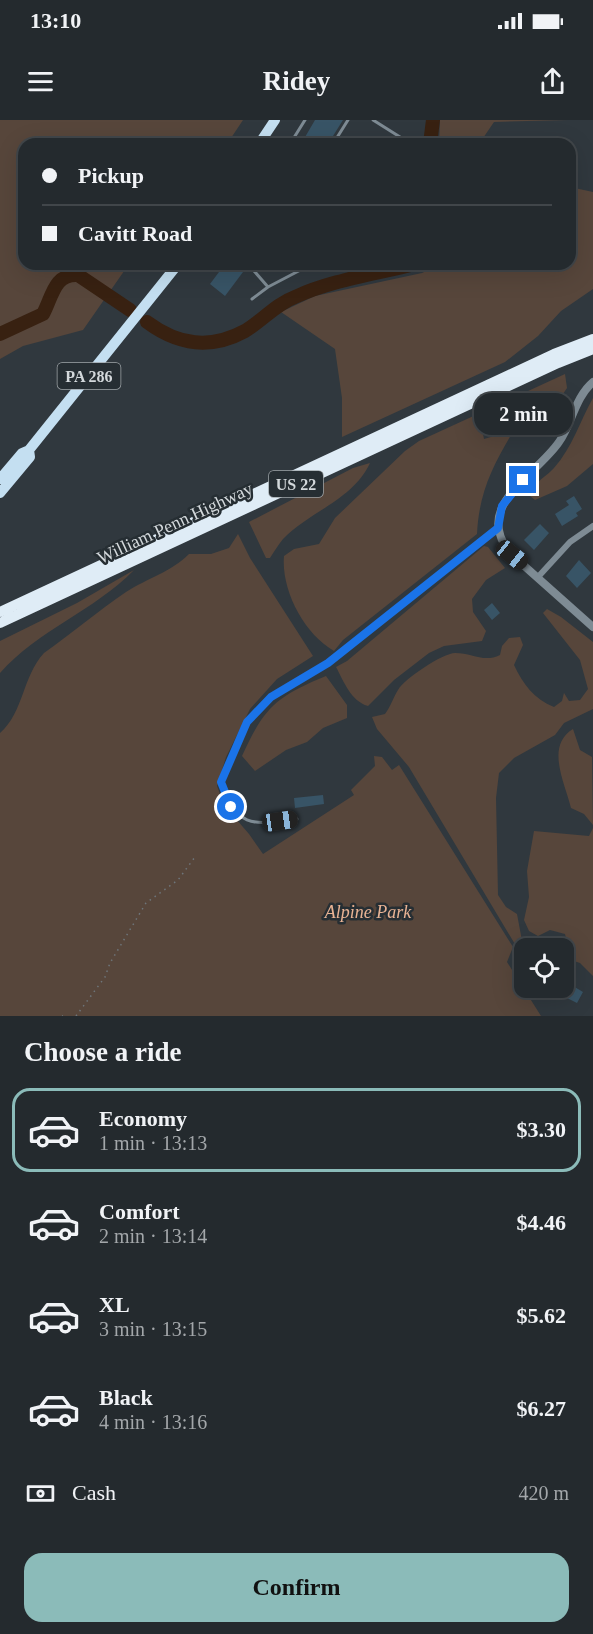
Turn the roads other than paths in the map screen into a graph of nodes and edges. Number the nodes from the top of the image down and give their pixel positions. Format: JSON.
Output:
{"nodes":[{"id":1,"x":274,"y":120,"type":"edge"},
{"id":2,"x":304,"y":120,"type":"edge"},
{"id":3,"x":348,"y":120,"type":"edge"},
{"id":4,"x":373,"y":120,"type":"edge"},
{"id":5,"x":263,"y":138,"type":"edge"},
{"id":6,"x":294,"y":138,"type":"edge"},
{"id":7,"x":337,"y":138,"type":"edge"},
{"id":8,"x":400,"y":138,"type":"edge"},
{"id":9,"x":173,"y":270,"type":"edge"},
{"id":10,"x":253,"y":270,"type":"edge"},
{"id":11,"x":301,"y":270,"type":"edge"},
{"id":12,"x":268,"y":287,"type":"junction"},
{"id":13,"x":252,"y":300,"type":"dead end"},
{"id":14,"x":593,"y":339,"type":"edge"},
{"id":15,"x":593,"y":349,"type":"edge"},
{"id":16,"x":593,"y":382,"type":"edge"},
{"id":17,"x":29,"y":450,"type":"junction"},
{"id":18,"x":0,"y":480,"type":"edge"},
{"id":19,"x":0,"y":493,"type":"edge"},
{"id":20,"x":593,"y":526,"type":"edge"},
{"id":21,"x":498,"y":528,"type":"junction"},
{"id":22,"x":538,"y":577,"type":"junction"},
{"id":23,"x":0,"y":612,"type":"edge"},
{"id":24,"x":0,"y":623,"type":"edge"},
{"id":25,"x":593,"y":627,"type":"edge"},
{"id":26,"x":297,"y":819,"type":"dead end"}],
"edges":[{"from":1,"to":5,"type":"main road"},
{"from":2,"to":6,"type":"lane"},
{"from":3,"to":7,"type":"lane"},
{"from":4,"to":8,"type":"lane"},
{"from":9,"to":17,"type":"main road","number":"PA 286"},
{"from":10,"to":12,"type":"lane"},
{"from":11,"to":12,"type":"lane"},
{"from":12,"to":13,"type":"lane"},
{"from":14,"to":23,"type":"highway","name":"William Penn Highway","number":"US 22"},
{"from":15,"to":24,"type":"highway","name":"William Penn Highway","number":"US 22"},
{"from":16,"to":21,"type":"street"},
{"from":17,"to":18,"type":"main road","number":"PA 286"},
{"from":17,"to":19,"type":"main road","number":"PA 286"},
{"from":20,"to":22,"type":"street"},
{"from":21,"to":22,"type":"street"},
{"from":21,"to":26,"type":"lane"},
{"from":22,"to":25,"type":"street"}]}
